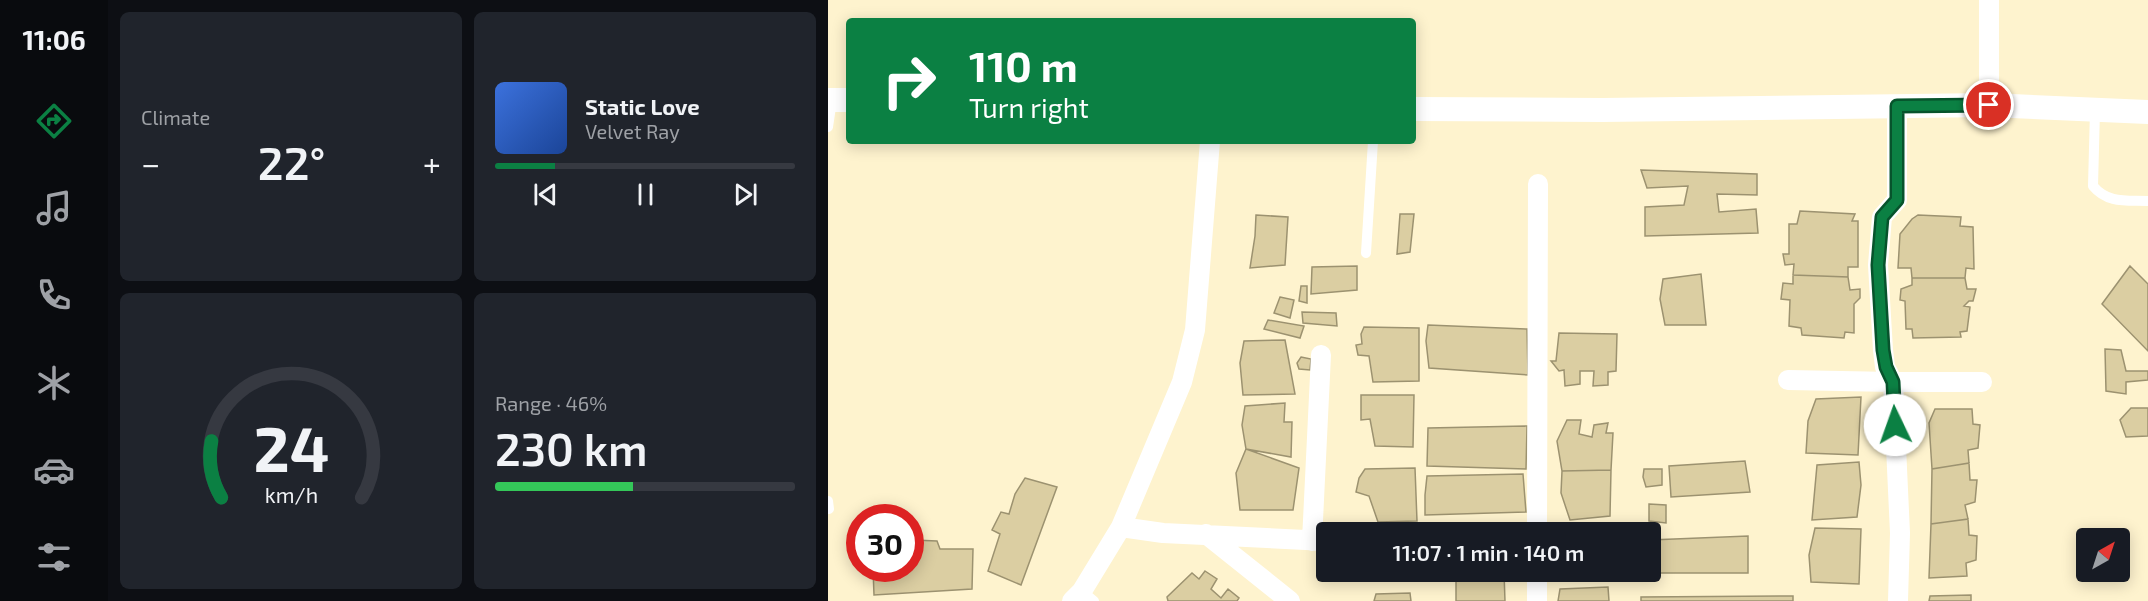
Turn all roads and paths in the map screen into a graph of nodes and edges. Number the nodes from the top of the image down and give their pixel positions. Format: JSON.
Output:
{"nodes":[{"id":1,"x":1989,"y":0,"type":"edge"},
{"id":2,"x":836,"y":100,"type":"edge"},
{"id":3,"x":1989,"y":105,"type":"junction"},
{"id":4,"x":1897,"y":106,"type":"junction"},
{"id":5,"x":1416,"y":109,"type":"edge"},
{"id":6,"x":2095,"y":110,"type":"junction"},
{"id":7,"x":2148,"y":112,"type":"edge"},
{"id":8,"x":828,"y":127,"type":"edge"},
{"id":9,"x":1210,"y":144,"type":"edge"},
{"id":10,"x":1373,"y":144,"type":"edge"},
{"id":11,"x":1538,"y":184,"type":"dead end"},
{"id":12,"x":2148,"y":201,"type":"edge"},
{"id":13,"x":1366,"y":253,"type":"dead end"},
{"id":14,"x":1321,"y":355,"type":"dead end"},
{"id":15,"x":1788,"y":380,"type":"dead end"},
{"id":16,"x":1893,"y":382,"type":"junction"},
{"id":17,"x":1982,"y":382,"type":"dead end"},
{"id":18,"x":1319,"y":522,"type":"edge"},
{"id":19,"x":1538,"y":522,"type":"edge"},
{"id":20,"x":1121,"y":527,"type":"junction"},
{"id":21,"x":1206,"y":534,"type":"junction"},
{"id":22,"x":1316,"y":541,"type":"edge"},
{"id":23,"x":1537,"y":582,"type":"edge"},
{"id":24,"x":1083,"y":598,"type":"edge"},
{"id":25,"x":1290,"y":601,"type":"edge"},
{"id":26,"x":1537,"y":601,"type":"edge"},
{"id":27,"x":1898,"y":601,"type":"edge"}],
"edges":[{"from":1,"to":3,"type":"street"},
{"from":2,"to":8,"type":"lane"},
{"from":3,"to":4,"type":"street"},
{"from":3,"to":6,"type":"street"},
{"from":4,"to":5,"type":"street"},
{"from":4,"to":16,"type":"street"},
{"from":6,"to":7,"type":"street"},
{"from":6,"to":12,"type":"lane"},
{"from":9,"to":20,"type":"street"},
{"from":10,"to":13,"type":"lane"},
{"from":11,"to":19,"type":"street"},
{"from":14,"to":18,"type":"street"},
{"from":15,"to":16,"type":"street"},
{"from":16,"to":17,"type":"street"},
{"from":16,"to":27,"type":"street"},
{"from":20,"to":21,"type":"street"},
{"from":20,"to":24,"type":"street"},
{"from":21,"to":22,"type":"street"},
{"from":21,"to":25,"type":"street"},
{"from":23,"to":26,"type":"street"}]}
